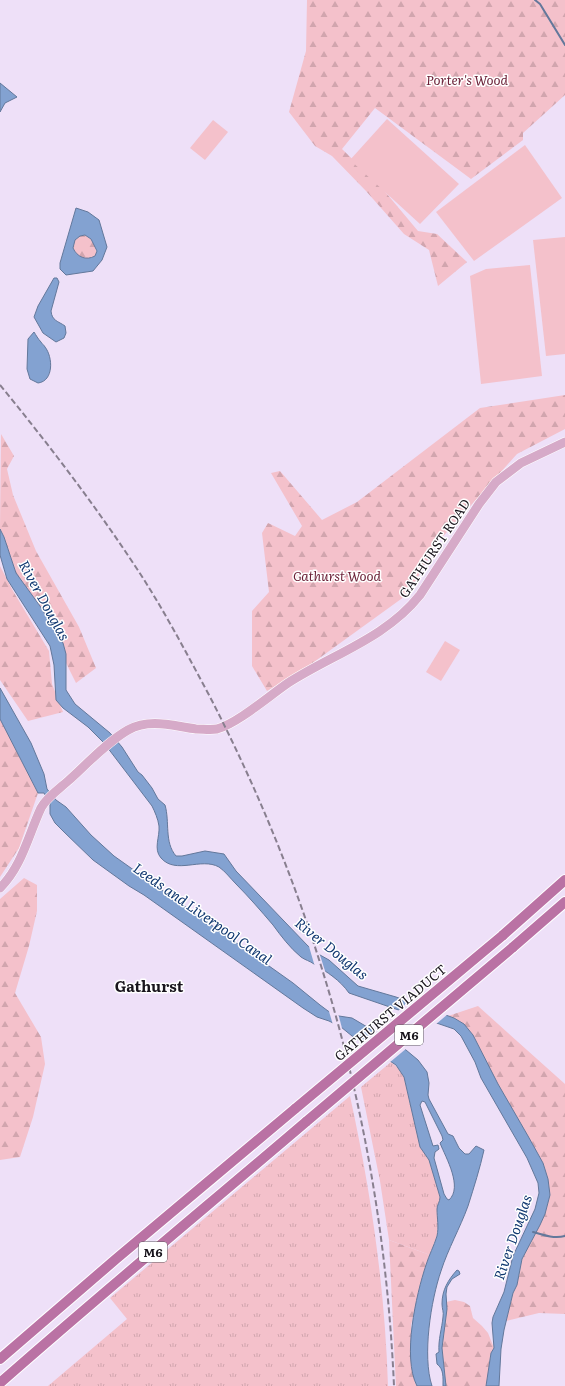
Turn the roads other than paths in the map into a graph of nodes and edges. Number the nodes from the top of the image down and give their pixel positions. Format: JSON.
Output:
{"nodes":[{"id":1,"x":565,"y":442,"type":"edge"},
{"id":2,"x":565,"y":880,"type":"edge"},
{"id":3,"x":0,"y":888,"type":"edge"},
{"id":4,"x":565,"y":902,"type":"edge"},
{"id":5,"x":0,"y":1359,"type":"edge"},
{"id":6,"x":0,"y":1383,"type":"edge"}],
"edges":[{"from":1,"to":3,"type":"main road","name":"GATHURST ROAD"},
{"from":2,"to":5,"type":"highway","name":"GATHURST VIADUCT","number":"M6","bridge":true},
{"from":4,"to":6,"type":"highway","number":"M6","bridge":true}]}
